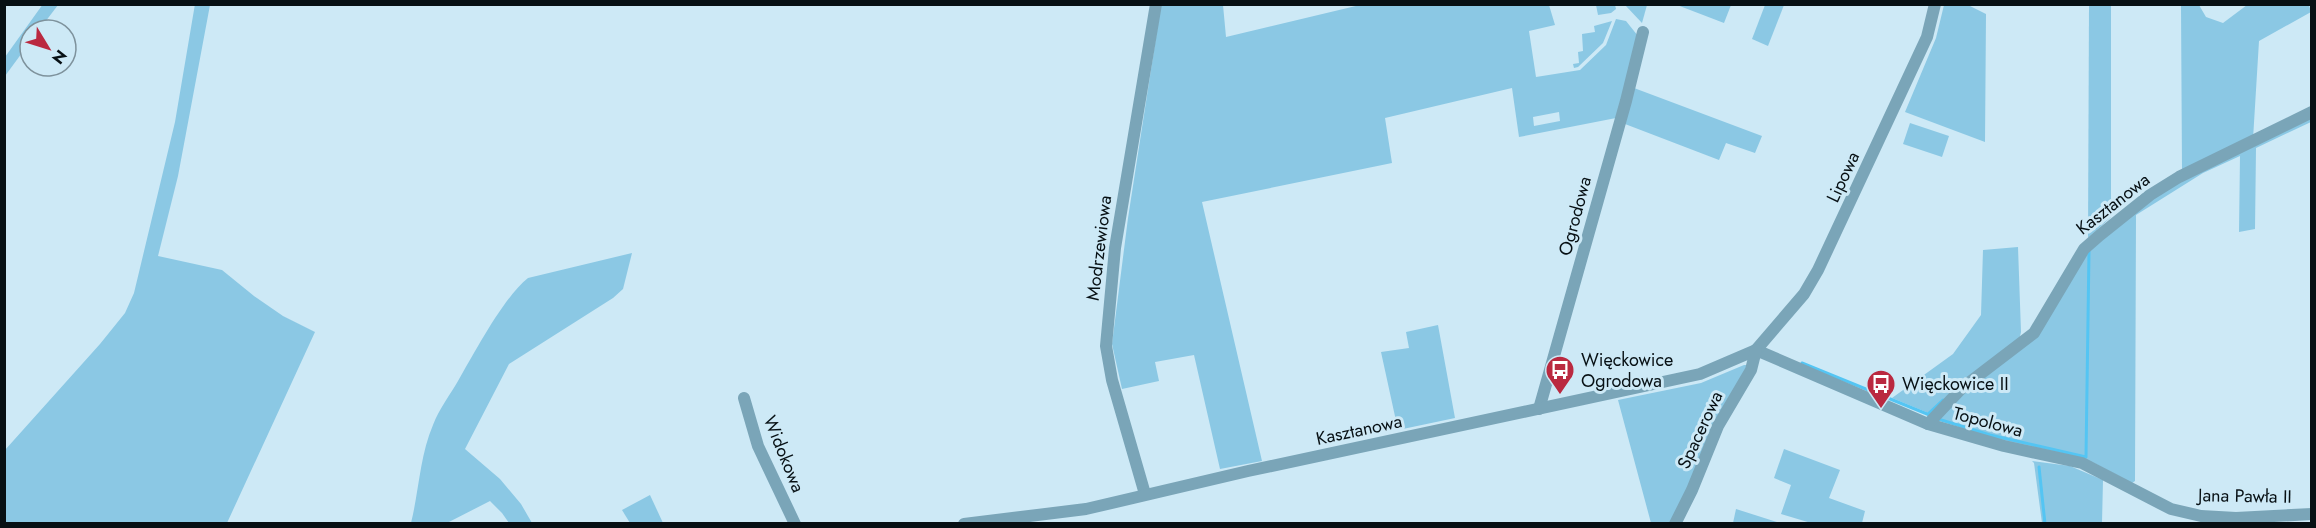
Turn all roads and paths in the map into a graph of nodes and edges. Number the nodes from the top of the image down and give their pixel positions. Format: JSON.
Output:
{"nodes":[{"id":1,"x":1156,"y":4,"type":"edge"},
{"id":2,"x":1935,"y":4,"type":"edge"},
{"id":3,"x":1643,"y":32,"type":"dead end"},
{"id":4,"x":2312,"y":112,"type":"edge"},
{"id":5,"x":1756,"y":350,"type":"junction"},
{"id":6,"x":744,"y":398,"type":"dead end"},
{"id":7,"x":1539,"y":409,"type":"junction"},
{"id":8,"x":1928,"y":424,"type":"junction"},
{"id":9,"x":2082,"y":463,"type":"joint"},
{"id":10,"x":1145,"y":494,"type":"junction"},
{"id":11,"x":2312,"y":514,"type":"edge"},
{"id":12,"x":2183,"y":518,"type":"edge"},
{"id":13,"x":795,"y":524,"type":"edge"},
{"id":14,"x":964,"y":524,"type":"edge"},
{"id":15,"x":1675,"y":524,"type":"edge"}],
"edges":[{"from":1,"to":10,"type":"street","name":"Modrzewiowa"},
{"from":2,"to":5,"type":"street","name":"Lipowa"},
{"from":3,"to":7,"type":"street","name":"Ogrodowa"},
{"from":4,"to":8,"type":"street","name":"Kasztanowa"},
{"from":5,"to":7,"type":"street","name":"Kasztanowa"},
{"from":5,"to":8,"type":"street","name":"Topolowa"},
{"from":5,"to":15,"type":"street","name":"Spacerowa"},
{"from":6,"to":13,"type":"street","name":"Widokowa"},
{"from":7,"to":10,"type":"street","name":"Kasztanowa"},
{"from":8,"to":9,"type":"street","name":"Topolowa"},
{"from":9,"to":12,"type":"street","name":"Jana Pawła II"},
{"from":10,"to":14,"type":"street","name":"Kasztanowa"},
{"from":11,"to":12,"type":"street","name":"Jana Pawła II"}]}
